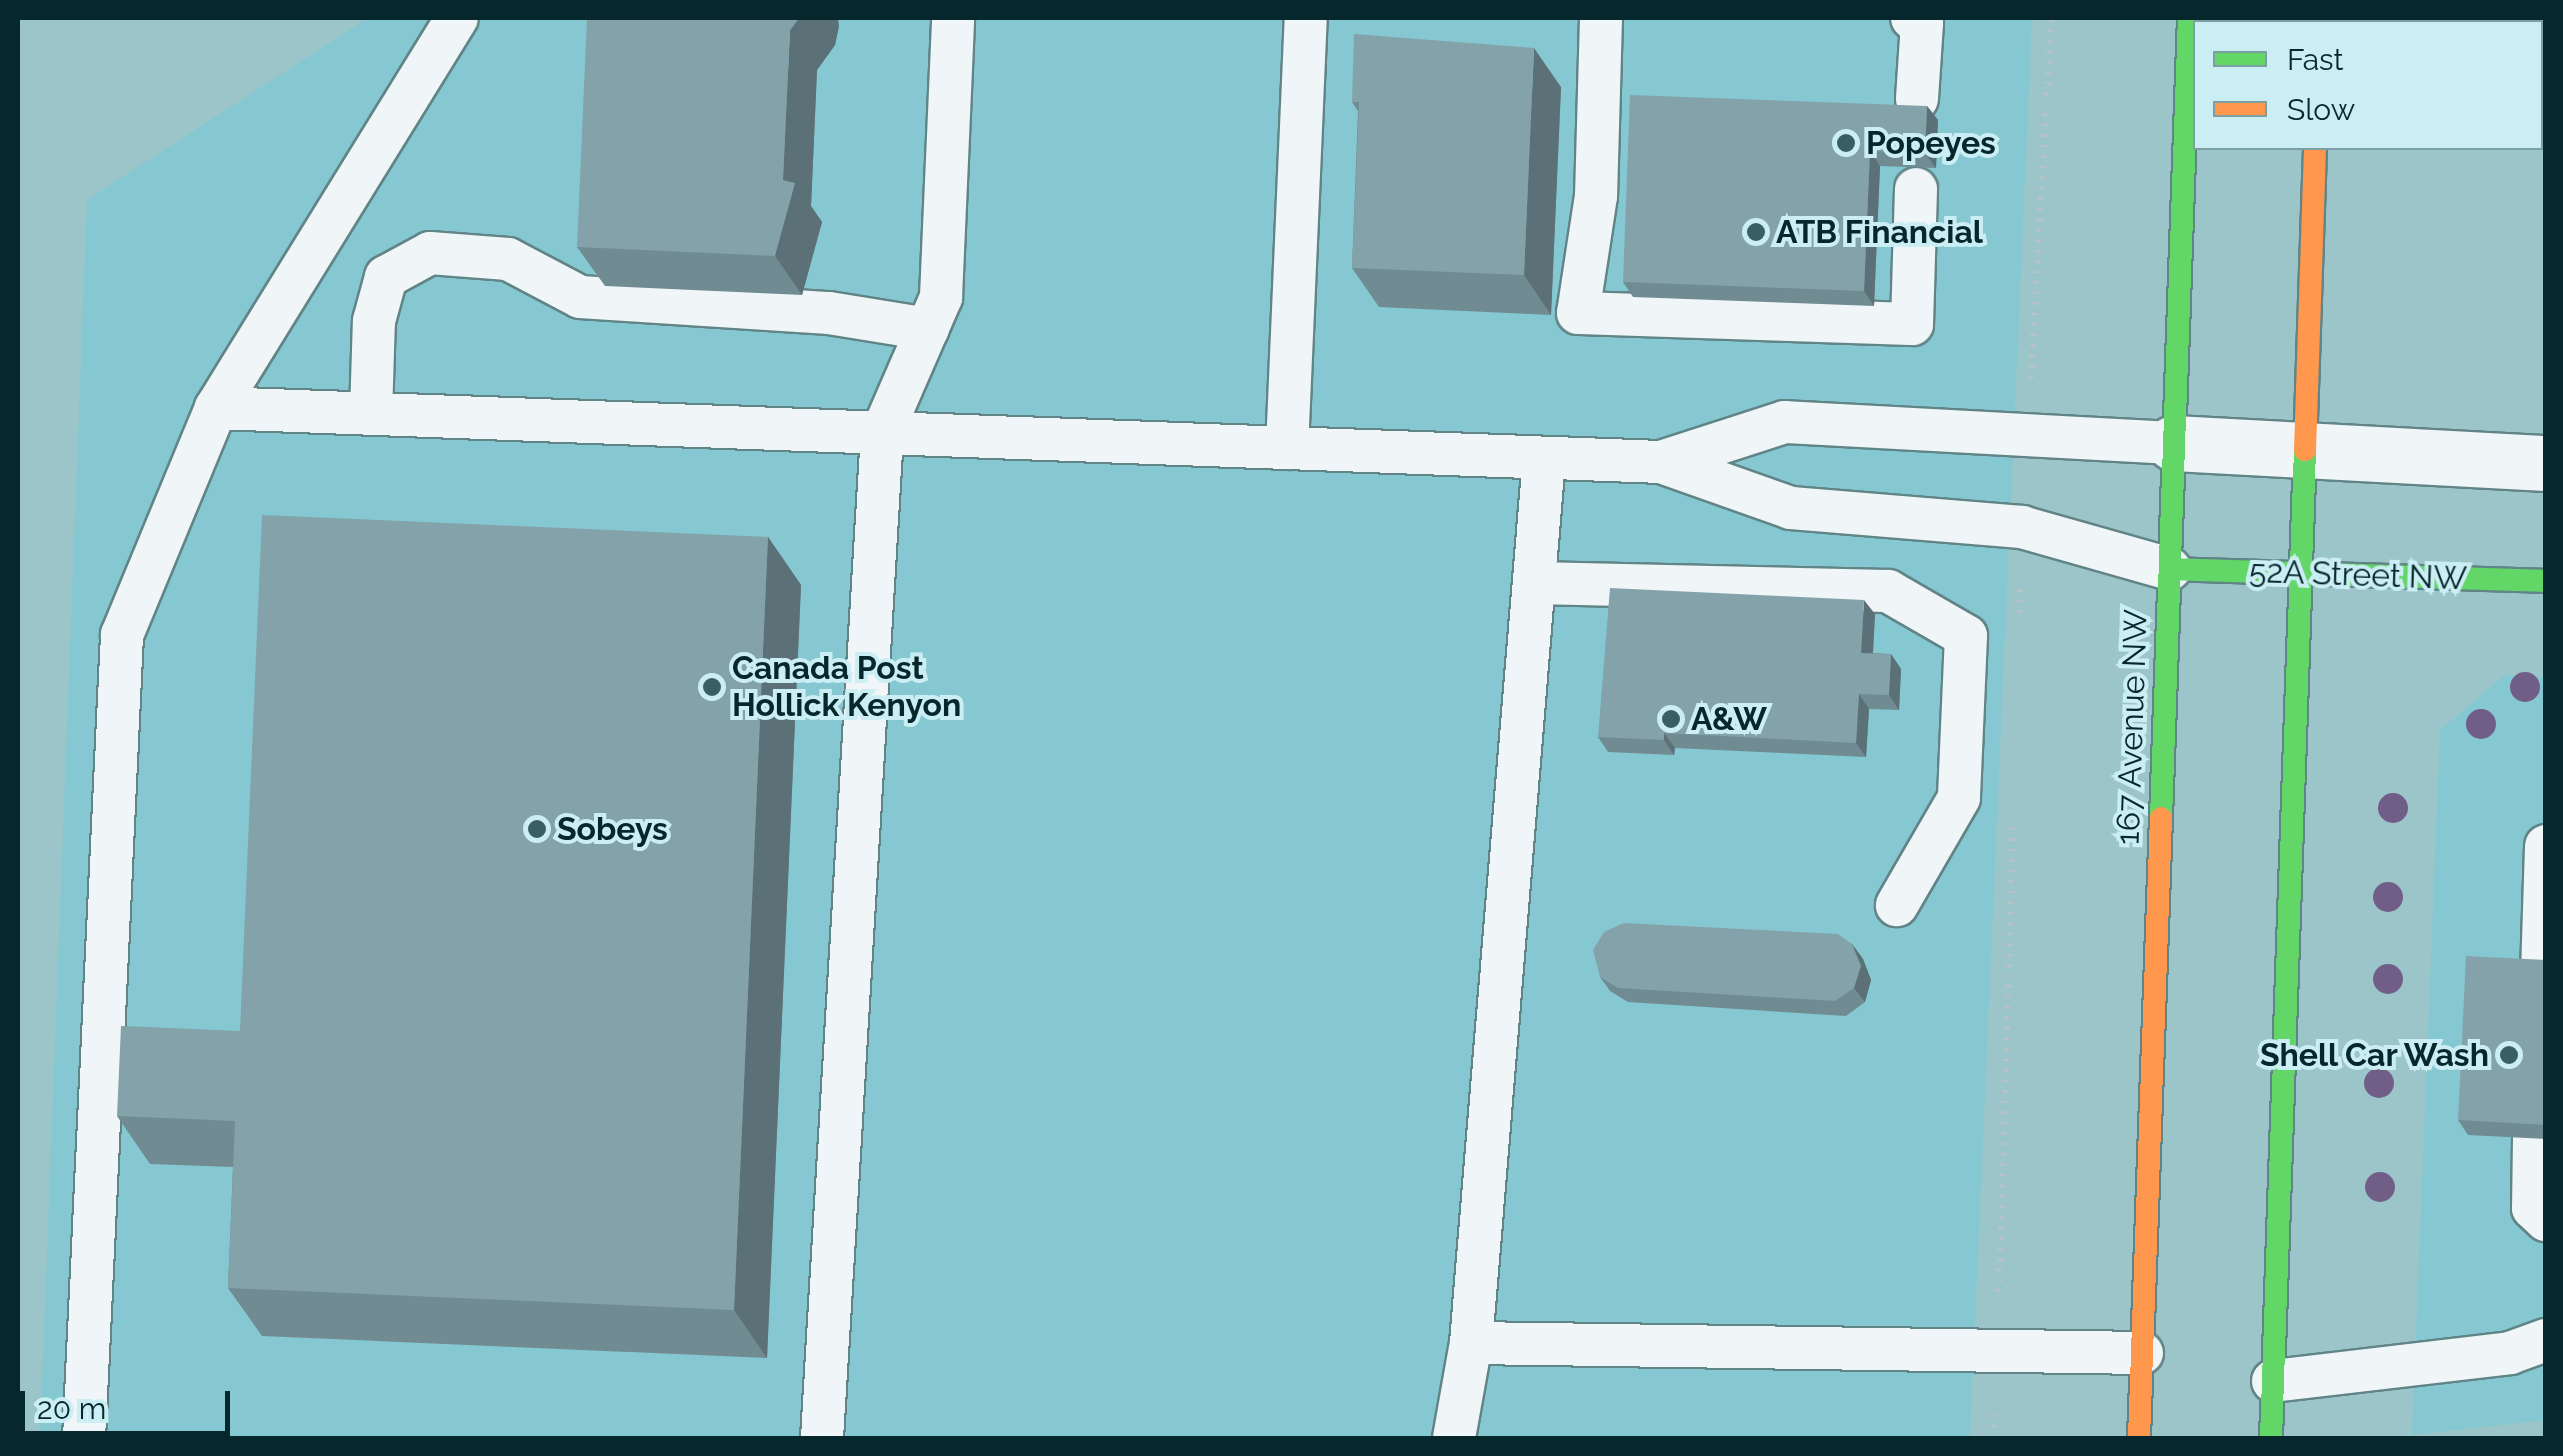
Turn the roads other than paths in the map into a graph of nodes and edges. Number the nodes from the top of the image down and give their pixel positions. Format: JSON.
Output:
{"nodes":[{"id":1,"x":457,"y":18,"type":"edge"},
{"id":2,"x":953,"y":18,"type":"edge"},
{"id":3,"x":1306,"y":18,"type":"edge"},
{"id":4,"x":1600,"y":18,"type":"edge"},
{"id":5,"x":1912,"y":18,"type":"edge"},
{"id":6,"x":2189,"y":18,"type":"edge"},
{"id":7,"x":1917,"y":99,"type":"dead end"},
{"id":8,"x":2315,"y":150,"type":"edge"},
{"id":9,"x":1916,"y":189,"type":"dead end"},
{"id":10,"x":928,"y":329,"type":"junction"},
{"id":11,"x":216,"y":408,"type":"junction"},
{"id":12,"x":371,"y":414,"type":"junction"},
{"id":13,"x":882,"y":433,"type":"junction"},
{"id":14,"x":2174,"y":443,"type":"junction"},
{"id":15,"x":1287,"y":448,"type":"junction"},
{"id":16,"x":2307,"y":450,"type":"junction"},
{"id":17,"x":1544,"y":458,"type":"junction"},
{"id":18,"x":1661,"y":462,"type":"junction"},
{"id":19,"x":2546,"y":463,"type":"edge"},
{"id":20,"x":2170,"y":569,"type":"junction"},
{"id":21,"x":2304,"y":574,"type":"junction"},
{"id":22,"x":1534,"y":582,"type":"junction"},
{"id":23,"x":2546,"y":582,"type":"edge"},
{"id":24,"x":2546,"y":846,"type":"edge"},
{"id":25,"x":1897,"y":904,"type":"dead end"},
{"id":26,"x":2544,"y":921,"type":"edge"},
{"id":27,"x":2542,"y":974,"type":"edge"},
{"id":28,"x":2534,"y":1138,"type":"edge"},
{"id":29,"x":2546,"y":1220,"type":"edge"},
{"id":30,"x":2546,"y":1340,"type":"edge"},
{"id":31,"x":1471,"y":1343,"type":"junction"},
{"id":32,"x":2142,"y":1353,"type":"junction"},
{"id":33,"x":2273,"y":1381,"type":"junction"},
{"id":34,"x":84,"y":1438,"type":"edge"},
{"id":35,"x":822,"y":1438,"type":"edge"},
{"id":36,"x":1454,"y":1438,"type":"edge"},
{"id":37,"x":2139,"y":1438,"type":"edge"},
{"id":38,"x":2271,"y":1438,"type":"edge"}],
"edges":[{"from":1,"to":11,"type":"lane"},
{"from":2,"to":10,"type":"lane"},
{"from":3,"to":15,"type":"lane"},
{"from":4,"to":9,"type":"lane"},
{"from":5,"to":7,"type":"lane"},
{"from":6,"to":14,"type":"main road","name":"167 Avenue NW"},
{"from":8,"to":16,"type":"main road"},
{"from":10,"to":12,"type":"lane"},
{"from":10,"to":13,"type":"lane"},
{"from":11,"to":12,"type":"lane"},
{"from":11,"to":34,"type":"lane"},
{"from":12,"to":13,"type":"lane"},
{"from":13,"to":15,"type":"lane"},
{"from":13,"to":35,"type":"lane"},
{"from":14,"to":16,"type":"street"},
{"from":14,"to":18,"type":"lane"},
{"from":14,"to":20,"type":"main road","name":"167 Avenue NW"},
{"from":15,"to":17,"type":"lane"},
{"from":16,"to":19,"type":"street"},
{"from":16,"to":21,"type":"main road"},
{"from":17,"to":18,"type":"lane"},
{"from":17,"to":22,"type":"lane"},
{"from":18,"to":20,"type":"lane"},
{"from":20,"to":21,"type":"main road","name":"52A Street NW"},
{"from":20,"to":32,"type":"main road","name":"167 Avenue NW"},
{"from":21,"to":23,"type":"main road","name":"52A Street NW"},
{"from":21,"to":33,"type":"main road"},
{"from":22,"to":25,"type":"lane"},
{"from":22,"to":31,"type":"lane"},
{"from":24,"to":26,"type":"lane"},
{"from":26,"to":27,"type":"lane"},
{"from":28,"to":29,"type":"lane"},
{"from":30,"to":33,"type":"lane"},
{"from":31,"to":32,"type":"lane"},
{"from":31,"to":36,"type":"lane"},
{"from":32,"to":37,"type":"main road","name":"167 Avenue NW"},
{"from":33,"to":38,"type":"main road"}]}
